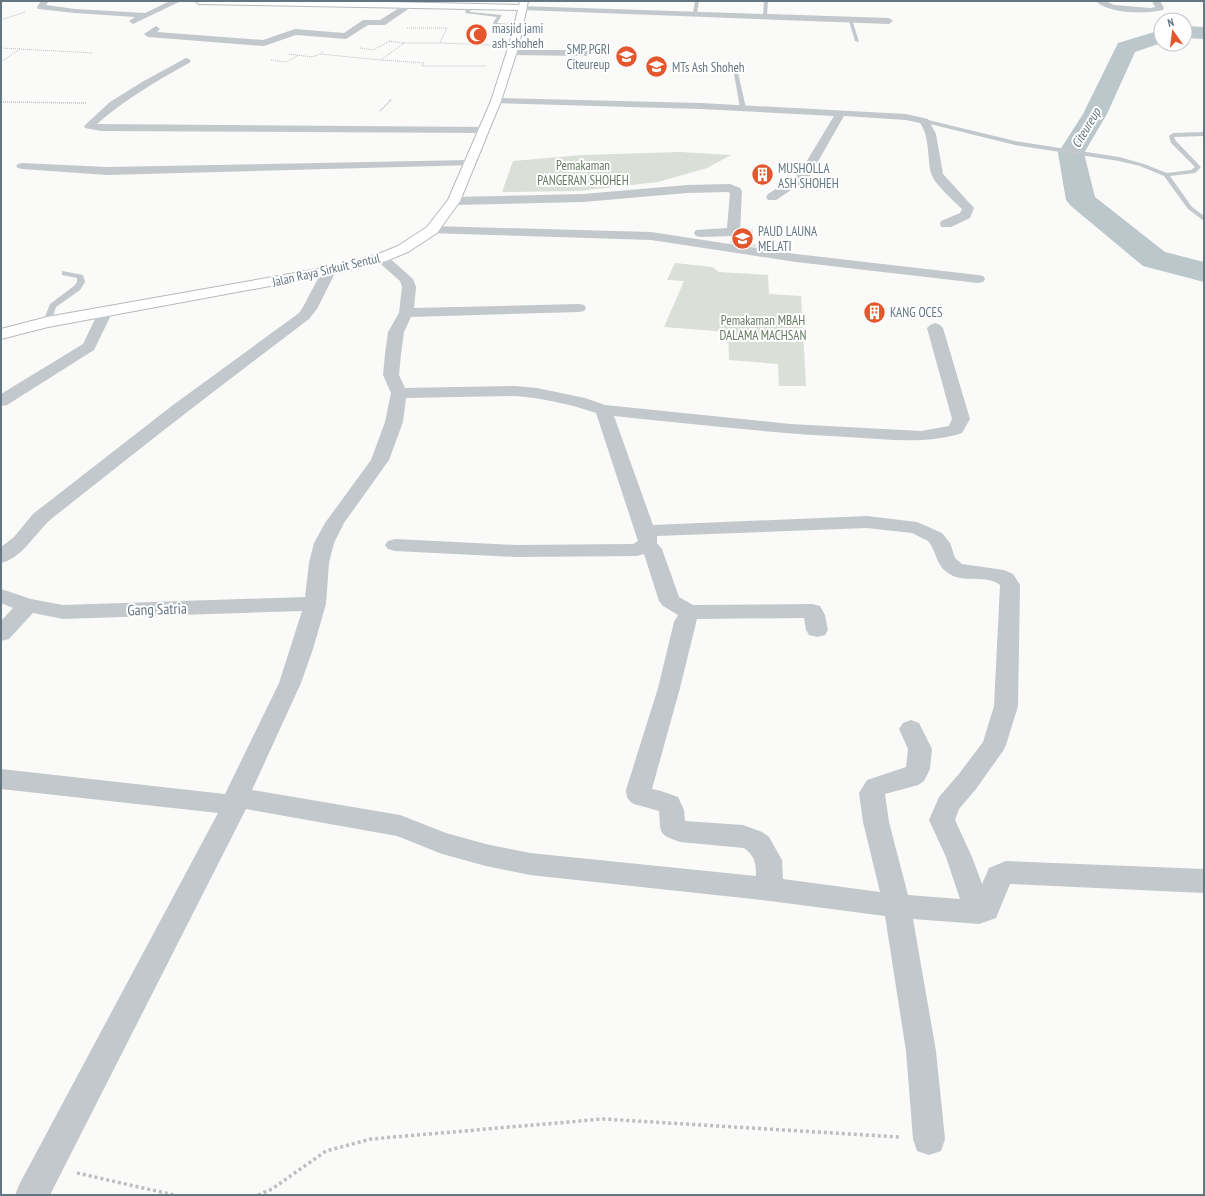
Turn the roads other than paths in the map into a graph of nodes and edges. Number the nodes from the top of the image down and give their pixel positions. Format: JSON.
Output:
{"nodes":[{"id":1,"x":177,"y":1,"type":"edge"},
{"id":2,"x":199,"y":1,"type":"edge"},
{"id":3,"x":612,"y":1,"type":"edge"},
{"id":4,"x":624,"y":1,"type":"edge"},
{"id":5,"x":697,"y":1,"type":"edge"},
{"id":6,"x":766,"y":1,"type":"edge"},
{"id":7,"x":1100,"y":1,"type":"edge"},
{"id":8,"x":1156,"y":1,"type":"edge"},
{"id":9,"x":291,"y":2,"type":"edge"},
{"id":10,"x":370,"y":3,"type":"edge"},
{"id":11,"x":438,"y":3,"type":"edge"},
{"id":12,"x":43,"y":4,"type":"edge"},
{"id":13,"x":520,"y":4,"type":"edge"},
{"id":14,"x":410,"y":5,"type":"junction"},
{"id":15,"x":470,"y":6,"type":"junction"},
{"id":16,"x":793,"y":7,"type":"dead end"},
{"id":17,"x":695,"y":13,"type":"junction"},
{"id":18,"x":145,"y":15,"type":"junction"},
{"id":19,"x":765,"y":16,"type":"junction"},
{"id":20,"x":791,"y":16,"type":"junction"},
{"id":21,"x":850,"y":19,"type":"junction"},
{"id":22,"x":889,"y":21,"type":"dead end"},
{"id":23,"x":520,"y":24,"type":"junction"},
{"id":24,"x":857,"y":41,"type":"dead end"},
{"id":25,"x":513,"y":49,"type":"junction"},
{"id":26,"x":586,"y":53,"type":"dead end"},
{"id":27,"x":186,"y":61,"type":"dead end"},
{"id":28,"x":735,"y":68,"type":"dead end"},
{"id":29,"x":496,"y":101,"type":"junction"},
{"id":30,"x":743,"y":108,"type":"junction"},
{"id":31,"x":841,"y":113,"type":"junction"},
{"id":32,"x":924,"y":121,"type":"junction"},
{"id":33,"x":484,"y":130,"type":"junction"},
{"id":34,"x":1204,"y":134,"type":"edge"},
{"id":35,"x":470,"y":163,"type":"junction"},
{"id":36,"x":22,"y":166,"type":"dead end"},
{"id":37,"x":1194,"y":172,"type":"junction"},
{"id":38,"x":1204,"y":174,"type":"edge"},
{"id":39,"x":1166,"y":175,"type":"junction"},
{"id":40,"x":772,"y":197,"type":"dead end"},
{"id":41,"x":454,"y":201,"type":"junction"},
{"id":42,"x":1204,"y":219,"type":"edge"},
{"id":43,"x":946,"y":224,"type":"dead end"},
{"id":44,"x":432,"y":230,"type":"junction"},
{"id":45,"x":684,"y":240,"type":"junction"},
{"id":46,"x":380,"y":258,"type":"junction"},
{"id":47,"x":328,"y":271,"type":"junction"},
{"id":48,"x":65,"y":273,"type":"dead end"},
{"id":49,"x":978,"y":279,"type":"dead end"},
{"id":50,"x":580,"y":308,"type":"dead end"},
{"id":51,"x":106,"y":312,"type":"junction"},
{"id":52,"x":406,"y":313,"type":"junction"},
{"id":53,"x":47,"y":322,"type":"junction"},
{"id":54,"x":935,"y":328,"type":"dead end"},
{"id":55,"x":1,"y":334,"type":"edge"},
{"id":56,"x":399,"y":393,"type":"junction"},
{"id":57,"x":1,"y":401,"type":"edge"},
{"id":58,"x":603,"y":410,"type":"junction"},
{"id":59,"x":646,"y":538,"type":"junction"},
{"id":60,"x":395,"y":545,"type":"dead end"},
{"id":61,"x":1,"y":557,"type":"edge"},
{"id":62,"x":1,"y":596,"type":"edge"},
{"id":63,"x":315,"y":604,"type":"junction"},
{"id":64,"x":28,"y":605,"type":"junction"},
{"id":65,"x":690,"y":613,"type":"junction"},
{"id":66,"x":817,"y":630,"type":"dead end"},
{"id":67,"x":1,"y":634,"type":"edge"},
{"id":68,"x":911,"y":729,"type":"dead end"},
{"id":69,"x":1,"y":778,"type":"edge"},
{"id":70,"x":235,"y":801,"type":"junction"},
{"id":71,"x":1204,"y":881,"type":"edge"},
{"id":72,"x":770,"y":889,"type":"junction"},
{"id":73,"x":897,"y":906,"type":"junction"},
{"id":74,"x":979,"y":912,"type":"junction"},
{"id":75,"x":929,"y":1139,"type":"road end"},
{"id":76,"x":32,"y":1195,"type":"edge"}],
"edges":[{"from":1,"to":18,"type":"street"},
{"from":2,"to":9,"type":"main road"},
{"from":3,"to":4,"type":"lane"},
{"from":5,"to":17,"type":"lane"},
{"from":6,"to":19,"type":"lane"},
{"from":7,"to":8,"type":"street"},
{"from":9,"to":10,"type":"main road"},
{"from":10,"to":14,"type":"main road"},
{"from":11,"to":14,"type":"main road"},
{"from":11,"to":15,"type":"main road"},
{"from":12,"to":18,"type":"street"},
{"from":13,"to":15,"type":"main road"},
{"from":13,"to":17,"type":"street"},
{"from":13,"to":23,"type":"main road","name":"Jalan Raya Sirkuit Sentul"},
{"from":14,"to":18,"type":"street"},
{"from":15,"to":23,"type":"lane"},
{"from":16,"to":20,"type":"street"},
{"from":17,"to":19,"type":"street"},
{"from":19,"to":20,"type":"street"},
{"from":20,"to":21,"type":"street"},
{"from":21,"to":22,"type":"street"},
{"from":21,"to":24,"type":"lane"},
{"from":23,"to":25,"type":"main road","name":"Jalan Raya Sirkuit Sentul"},
{"from":25,"to":26,"type":"street"},
{"from":25,"to":29,"type":"main road","name":"Jalan Raya Sirkuit Sentul"},
{"from":27,"to":33,"type":"street"},
{"from":28,"to":30,"type":"lane"},
{"from":29,"to":30,"type":"street"},
{"from":29,"to":33,"type":"main road","name":"Jalan Raya Sirkuit Sentul"},
{"from":30,"to":31,"type":"street"},
{"from":31,"to":32,"type":"street"},
{"from":31,"to":40,"type":"street"},
{"from":32,"to":39,"type":"lane"},
{"from":32,"to":43,"type":"street"},
{"from":33,"to":35,"type":"main road","name":"Jalan Raya Sirkuit Sentul"},
{"from":34,"to":37,"type":"lane"},
{"from":35,"to":36,"type":"street"},
{"from":35,"to":41,"type":"main road","name":"Jalan Raya Sirkuit Sentul"},
{"from":37,"to":38,"type":"lane"},
{"from":37,"to":39,"type":"lane"},
{"from":39,"to":42,"type":"lane"},
{"from":41,"to":44,"type":"main road","name":"Jalan Raya Sirkuit Sentul"},
{"from":41,"to":45,"type":"street"},
{"from":44,"to":45,"type":"street"},
{"from":44,"to":46,"type":"main road","name":"Jalan Raya Sirkuit Sentul"},
{"from":45,"to":49,"type":"street"},
{"from":46,"to":47,"type":"main road","name":"Jalan Raya Sirkuit Sentul"},
{"from":46,"to":52,"type":"street"},
{"from":47,"to":51,"type":"main road","name":"Jalan Raya Sirkuit Sentul"},
{"from":47,"to":61,"type":"street"},
{"from":48,"to":53,"type":"lane"},
{"from":50,"to":52,"type":"street"},
{"from":51,"to":53,"type":"main road","name":"Jalan Raya Sirkuit Sentul"},
{"from":51,"to":57,"type":"street"},
{"from":52,"to":56,"type":"street"},
{"from":53,"to":55,"type":"main road","name":"Jalan Raya Sirkuit Sentul"},
{"from":54,"to":58,"type":"street"},
{"from":56,"to":58,"type":"street"},
{"from":56,"to":63,"type":"street"},
{"from":58,"to":59,"type":"street"},
{"from":59,"to":60,"type":"street"},
{"from":59,"to":65,"type":"street"},
{"from":59,"to":74,"type":"street"},
{"from":62,"to":64,"type":"street","name":"Gang Satria"},
{"from":63,"to":64,"type":"street","name":"Gang Satria"},
{"from":63,"to":70,"type":"street"},
{"from":64,"to":67,"type":"street"},
{"from":65,"to":66,"type":"street"},
{"from":65,"to":72,"type":"street"},
{"from":68,"to":73,"type":"street"},
{"from":69,"to":70,"type":"street"},
{"from":70,"to":72,"type":"street"},
{"from":70,"to":76,"type":"street"},
{"from":71,"to":74,"type":"street"},
{"from":72,"to":73,"type":"street"},
{"from":73,"to":74,"type":"street"},
{"from":73,"to":75,"type":"street"}]}
